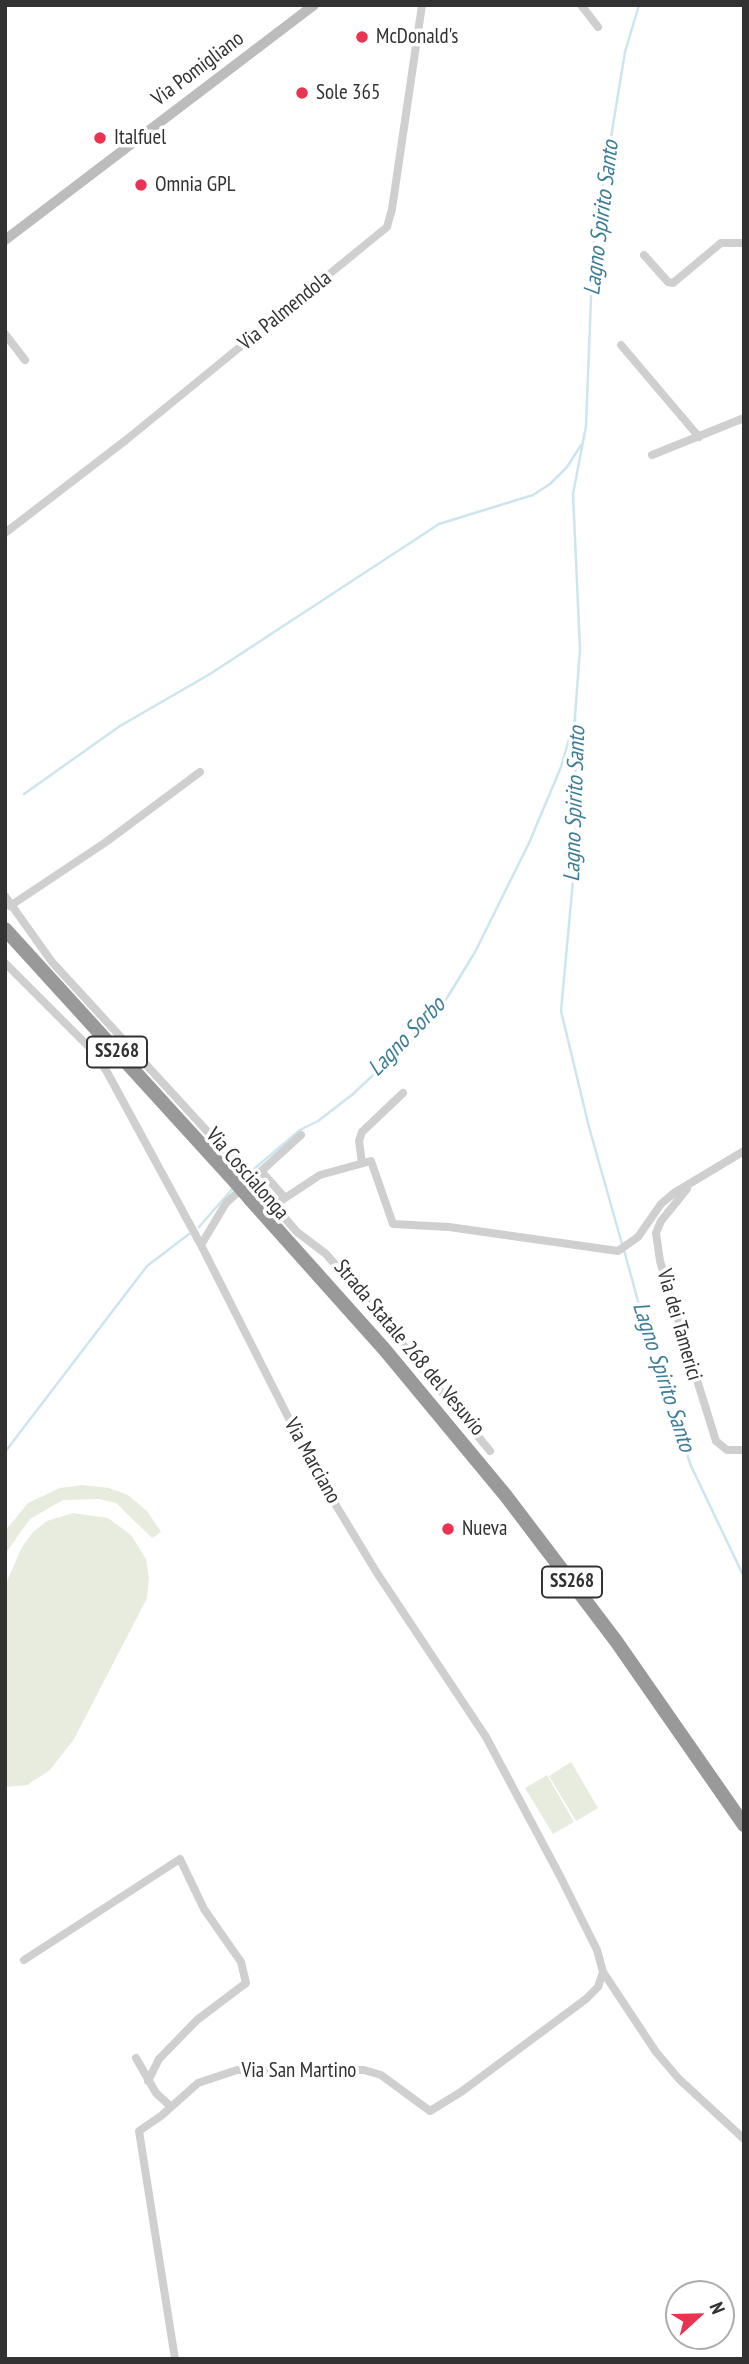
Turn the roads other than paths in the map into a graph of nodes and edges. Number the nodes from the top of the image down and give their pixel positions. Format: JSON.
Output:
{"nodes":[{"id":1,"x":314,"y":5,"type":"edge"},
{"id":2,"x":422,"y":5,"type":"edge"},
{"id":3,"x":581,"y":5,"type":"edge"},
{"id":4,"x":598,"y":27,"type":"dead end"},
{"id":5,"x":5,"y":240,"type":"edge"},
{"id":6,"x":744,"y":243,"type":"edge"},
{"id":7,"x":644,"y":255,"type":"dead end"},
{"id":8,"x":6,"y":336,"type":"edge"},
{"id":9,"x":621,"y":345,"type":"dead end"},
{"id":10,"x":25,"y":360,"type":"dead end"},
{"id":11,"x":744,"y":418,"type":"edge"},
{"id":12,"x":699,"y":437,"type":"junction"},
{"id":13,"x":652,"y":455,"type":"dead end"},
{"id":14,"x":5,"y":533,"type":"edge"},
{"id":15,"x":200,"y":772,"type":"dead end"},
{"id":16,"x":5,"y":896,"type":"edge"},
{"id":17,"x":10,"y":906,"type":"junction"},
{"id":18,"x":5,"y":929,"type":"edge"},
{"id":19,"x":5,"y":963,"type":"edge"},
{"id":20,"x":403,"y":1093,"type":"dead end"},
{"id":21,"x":301,"y":1135,"type":"dead end"},
{"id":22,"x":744,"y":1151,"type":"edge"},
{"id":23,"x":362,"y":1163,"type":"junction"},
{"id":24,"x":234,"y":1170,"type":"junction"},
{"id":25,"x":261,"y":1171,"type":"junction"},
{"id":26,"x":688,"y":1186,"type":"junction"},
{"id":27,"x":257,"y":1196,"type":"junction"},
{"id":28,"x":285,"y":1198,"type":"junction"},
{"id":29,"x":273,"y":1206,"type":"junction"},
{"id":30,"x":201,"y":1245,"type":"junction"},
{"id":31,"x":744,"y":1450,"type":"edge"},
{"id":32,"x":490,"y":1451,"type":"dead end"},
{"id":33,"x":744,"y":1825,"type":"edge"},
{"id":34,"x":24,"y":1960,"type":"dead end"},
{"id":35,"x":603,"y":1972,"type":"junction"},
{"id":36,"x":136,"y":2058,"type":"dead end"},
{"id":37,"x":148,"y":2081,"type":"junction"},
{"id":38,"x":169,"y":2105,"type":"junction"},
{"id":39,"x":744,"y":2139,"type":"edge"},
{"id":40,"x":175,"y":2359,"type":"edge"}],
"edges":[{"from":1,"to":5,"type":"main road","name":"Via Pomigliano"},
{"from":2,"to":14,"type":"street","name":"Via Palmendola"},
{"from":3,"to":4,"type":"street"},
{"from":6,"to":7,"type":"street"},
{"from":8,"to":10,"type":"street"},
{"from":9,"to":12,"type":"street"},
{"from":11,"to":12,"type":"street"},
{"from":12,"to":13,"type":"street"},
{"from":15,"to":17,"type":"street"},
{"from":16,"to":17,"type":"street","name":"Via Coscialonga"},
{"from":17,"to":24,"type":"street","name":"Via Coscialonga"},
{"from":18,"to":24,"type":"highway","name":"Strada Statale 268 del Vesuvio","number":"SS268"},
{"from":19,"to":30,"type":"street","name":"Via Marciano"},
{"from":20,"to":23,"type":"street"},
{"from":21,"to":25,"type":"street"},
{"from":22,"to":26,"type":"street"},
{"from":23,"to":26,"type":"street"},
{"from":23,"to":28,"type":"street"},
{"from":24,"to":27,"type":"highway","name":"Strada Statale 268 del Vesuvio","number":"SS268","bridge":true},
{"from":25,"to":28,"type":"street"},
{"from":25,"to":30,"type":"street"},
{"from":26,"to":31,"type":"street","name":"Via dei Tamerici"},
{"from":27,"to":29,"type":"street","name":"Via Coscialonga"},
{"from":27,"to":33,"type":"highway","name":"Strada Statale 268 del Vesuvio","number":"SS268"},
{"from":28,"to":29,"type":"street"},
{"from":29,"to":32,"type":"street","name":"Via Coscialonga"},
{"from":30,"to":35,"type":"street","name":"Via Marciano"},
{"from":34,"to":37,"type":"street"},
{"from":35,"to":38,"type":"street","name":"Via San Martino"},
{"from":35,"to":39,"type":"street","name":"Via Marciano"},
{"from":36,"to":37,"type":"street"},
{"from":37,"to":38,"type":"street"},
{"from":38,"to":40,"type":"street","name":"Via San Martino"}]}
